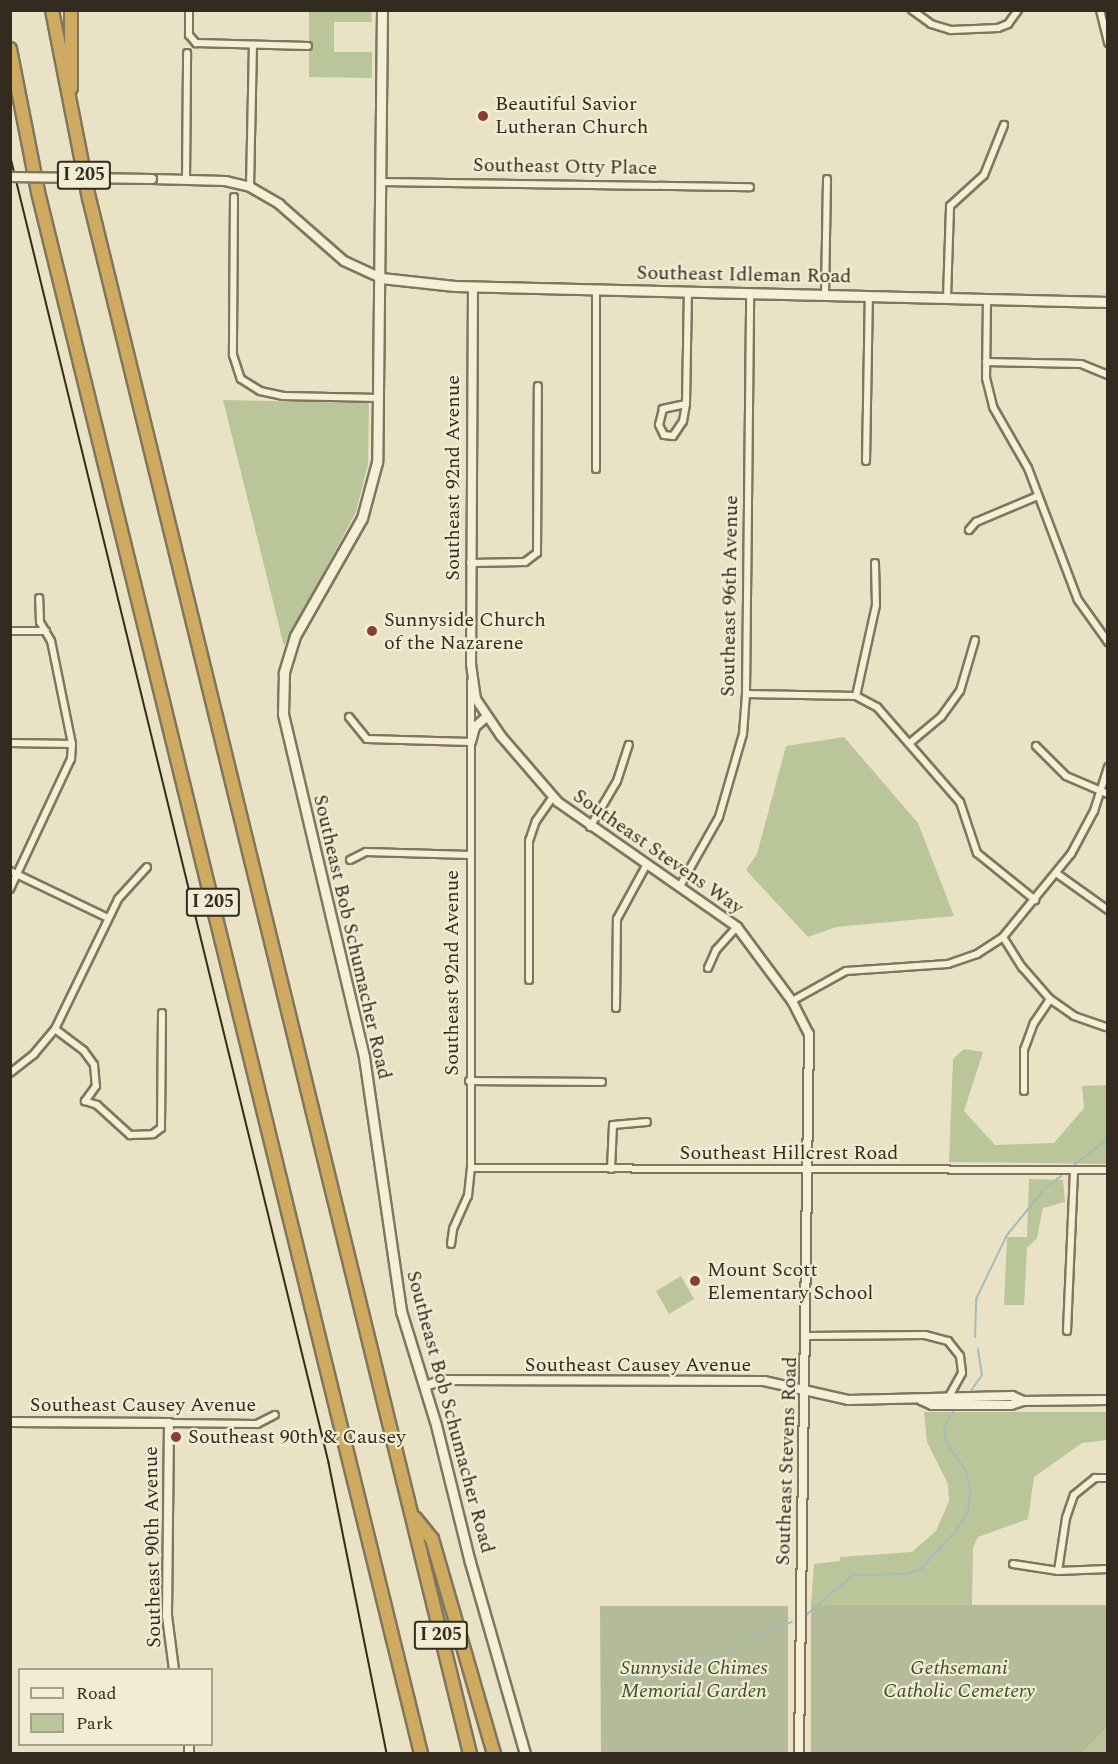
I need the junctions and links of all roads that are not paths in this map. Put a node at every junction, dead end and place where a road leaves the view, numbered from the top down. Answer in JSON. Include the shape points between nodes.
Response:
{"nodes":[{"id":1,"x":52,"y":10,"type":"edge"},
{"id":2,"x":71,"y":10,"type":"edge"},
{"id":3,"x":189,"y":10,"type":"edge"},
{"id":4,"x":382,"y":10,"type":"edge"},
{"id":5,"x":912,"y":10,"type":"edge"},
{"id":6,"x":1018,"y":10,"type":"edge"},
{"id":7,"x":1100,"y":10,"type":"edge"},
{"id":8,"x":1107,"y":43,"type":"edge"},
{"id":9,"x":253,"y":45,"type":"junction"},
{"id":10,"x":308,"y":46,"type":"dead end"},
{"id":11,"x":10,"y":49,"type":"edge"},
{"id":12,"x":187,"y":53,"type":"dead end"},
{"id":13,"x":71,"y":117,"type":"junction"},
{"id":14,"x":1004,"y":125,"type":"dead end"},
{"id":15,"x":10,"y":177,"type":"edge"},
{"id":16,"x":827,"y":179,"type":"dead end"},
{"id":17,"x":186,"y":180,"type":"junction"},
{"id":18,"x":380,"y":182,"type":"junction"},
{"id":19,"x":250,"y":187,"type":"junction"},
{"id":20,"x":750,"y":187,"type":"dead end"},
{"id":21,"x":234,"y":197,"type":"dead end"},
{"id":22,"x":381,"y":278,"type":"junction"},
{"id":23,"x":472,"y":287,"type":"junction"},
{"id":24,"x":596,"y":290,"type":"junction"},
{"id":25,"x":688,"y":292,"type":"junction"},
{"id":26,"x":750,"y":294,"type":"junction"},
{"id":27,"x":825,"y":295,"type":"junction"},
{"id":28,"x":869,"y":296,"type":"junction"},
{"id":29,"x":947,"y":298,"type":"junction"},
{"id":30,"x":987,"y":299,"type":"junction"},
{"id":31,"x":1107,"y":302,"type":"edge"},
{"id":32,"x":986,"y":362,"type":"junction"},
{"id":33,"x":1107,"y":375,"type":"edge"},
{"id":34,"x":538,"y":386,"type":"dead end"},
{"id":35,"x":379,"y":398,"type":"junction"},
{"id":36,"x":686,"y":404,"type":"junction"},
{"id":37,"x":866,"y":461,"type":"dead end"},
{"id":38,"x":596,"y":469,"type":"dead end"},
{"id":39,"x":1038,"y":496,"type":"junction"},
{"id":40,"x":969,"y":530,"type":"dead end"},
{"id":41,"x":470,"y":563,"type":"junction"},
{"id":42,"x":876,"y":563,"type":"dead end"},
{"id":43,"x":39,"y":597,"type":"dead end"},
{"id":44,"x":10,"y":631,"type":"edge"},
{"id":45,"x":46,"y":631,"type":"junction"},
{"id":46,"x":975,"y":640,"type":"dead end"},
{"id":47,"x":1107,"y":642,"type":"edge"},
{"id":48,"x":471,"y":676,"type":"junction"},
{"id":49,"x":746,"y":694,"type":"junction"},
{"id":50,"x":856,"y":696,"type":"junction"},
{"id":51,"x":349,"y":717,"type":"dead end"},
{"id":52,"x":486,"y":717,"type":"junction"},
{"id":53,"x":10,"y":742,"type":"edge"},
{"id":54,"x":471,"y":742,"type":"junction"},
{"id":55,"x":911,"y":742,"type":"junction"},
{"id":56,"x":72,"y":744,"type":"junction"},
{"id":57,"x":629,"y":745,"type":"dead end"},
{"id":58,"x":1036,"y":746,"type":"dead end"},
{"id":59,"x":1107,"y":767,"type":"edge"},
{"id":60,"x":1099,"y":792,"type":"junction"},
{"id":61,"x":1107,"y":794,"type":"edge"},
{"id":62,"x":553,"y":797,"type":"junction"},
{"id":63,"x":590,"y":827,"type":"junction"},
{"id":64,"x":470,"y":855,"type":"junction"},
{"id":65,"x":350,"y":860,"type":"dead end"},
{"id":66,"x":647,"y":864,"type":"junction"},
{"id":67,"x":147,"y":867,"type":"dead end"},
{"id":68,"x":14,"y":873,"type":"edge"},
{"id":69,"x":1056,"y":873,"type":"junction"},
{"id":70,"x":680,"y":886,"type":"junction"},
{"id":71,"x":10,"y":889,"type":"edge"},
{"id":72,"x":1035,"y":900,"type":"junction"},
{"id":73,"x":1107,"y":910,"type":"edge"},
{"id":74,"x":108,"y":918,"type":"junction"},
{"id":75,"x":737,"y":927,"type":"junction"},
{"id":76,"x":1003,"y":937,"type":"junction"},
{"id":77,"x":708,"y":968,"type":"dead end"},
{"id":78,"x":529,"y":980,"type":"dead end"},
{"id":79,"x":1050,"y":999,"type":"junction"},
{"id":80,"x":792,"y":1001,"type":"junction"},
{"id":81,"x":616,"y":1008,"type":"dead end"},
{"id":82,"x":162,"y":1012,"type":"dead end"},
{"id":83,"x":1107,"y":1027,"type":"edge"},
{"id":84,"x":56,"y":1029,"type":"junction"},
{"id":85,"x":10,"y":1073,"type":"edge"},
{"id":86,"x":469,"y":1081,"type":"junction"},
{"id":87,"x":602,"y":1082,"type":"dead end"},
{"id":88,"x":1024,"y":1092,"type":"dead end"},
{"id":89,"x":647,"y":1122,"type":"dead end"},
{"id":90,"x":471,"y":1168,"type":"junction"},
{"id":91,"x":611,"y":1169,"type":"junction"},
{"id":92,"x":807,"y":1170,"type":"junction"},
{"id":93,"x":1107,"y":1170,"type":"edge"},
{"id":94,"x":1074,"y":1171,"type":"junction"},
{"id":95,"x":451,"y":1244,"type":"dead end"},
{"id":96,"x":1067,"y":1332,"type":"dead end"},
{"id":97,"x":807,"y":1336,"type":"junction"},
{"id":98,"x":425,"y":1386,"type":"junction"},
{"id":99,"x":806,"y":1390,"type":"junction"},
{"id":100,"x":952,"y":1396,"type":"junction"},
{"id":101,"x":921,"y":1400,"type":"junction"},
{"id":102,"x":1107,"y":1400,"type":"edge"},
{"id":103,"x":1023,"y":1401,"type":"junction"},
{"id":104,"x":275,"y":1414,"type":"dead end"},
{"id":105,"x":10,"y":1422,"type":"edge"},
{"id":106,"x":169,"y":1423,"type":"junction"},
{"id":107,"x":1107,"y":1478,"type":"edge"},
{"id":108,"x":414,"y":1516,"type":"junction"},
{"id":109,"x":1013,"y":1564,"type":"dead end"},
{"id":110,"x":1107,"y":1569,"type":"edge"},
{"id":111,"x":1058,"y":1571,"type":"junction"},
{"id":112,"x":174,"y":1668,"type":"edge"},
{"id":113,"x":421,"y":1754,"type":"edge"},
{"id":114,"x":470,"y":1754,"type":"edge"},
{"id":115,"x":494,"y":1754,"type":"edge"},
{"id":116,"x":525,"y":1754,"type":"edge"},
{"id":117,"x":800,"y":1754,"type":"edge"}],
"edges":[{"from":1,"to":13,"type":"highway","number":"I 205"},
{"from":2,"to":13,"type":"highway"},
{"from":3,"to":9,"type":"street","via":[[189,35],[196,43]]},
{"from":4,"to":18,"type":"main road"},
{"from":5,"to":6,"type":"street","via":[[931,24],[951,30],[998,28],[1008,24]]},
{"from":7,"to":8,"type":"street"},
{"from":9,"to":10,"type":"street"},
{"from":9,"to":19,"type":"street"},
{"from":11,"to":113,"type":"highway","number":"I 205","via":[[41,202]]},
{"from":12,"to":17,"type":"street"},
{"from":13,"to":108,"type":"highway","number":"I 205"},
{"from":14,"to":29,"type":"street","via":[[984,175],[950,206]]},
{"from":15,"to":17,"type":"street","bridge":true},
{"from":16,"to":27,"type":"street"},
{"from":17,"to":19,"type":"street"},
{"from":18,"to":20,"type":"street","name":"Southeast Otty Place"},
{"from":18,"to":22,"type":"main road"},
{"from":19,"to":22,"type":"street","via":[[279,204],[344,261]]},
{"from":21,"to":35,"type":"street","via":[[233,355],[241,379],[260,391],[283,396]]},
{"from":22,"to":23,"type":"main road","name":"Southeast Idleman Road","via":[[417,285]]},
{"from":22,"to":35,"type":"main road","name":"Southeast Bob Schumacher Road"},
{"from":23,"to":24,"type":"main road","name":"Southeast Idleman Road"},
{"from":23,"to":41,"type":"street","name":"Southeast 92nd Avenue"},
{"from":24,"to":25,"type":"main road","name":"Southeast Idleman Road"},
{"from":24,"to":38,"type":"street"},
{"from":25,"to":26,"type":"main road","name":"Southeast Idleman Road"},
{"from":25,"to":36,"type":"street"},
{"from":26,"to":27,"type":"main road","name":"Southeast Idleman Road"},
{"from":26,"to":49,"type":"street","name":"Southeast 96th Avenue"},
{"from":27,"to":28,"type":"main road","name":"Southeast Idleman Road"},
{"from":28,"to":29,"type":"main road","name":"Southeast Idleman Road"},
{"from":28,"to":37,"type":"street"},
{"from":29,"to":30,"type":"main road","name":"Southeast Idleman Road"},
{"from":30,"to":31,"type":"main road","name":"Southeast Idleman Road"},
{"from":30,"to":32,"type":"street"},
{"from":32,"to":33,"type":"street","via":[[1087,365]]},
{"from":32,"to":39,"type":"street","via":[[993,407],[1028,468]]},
{"from":34,"to":41,"type":"street","via":[[537,553],[525,562]]},
{"from":35,"to":98,"type":"main road","name":"Southeast Bob Schumacher Road","via":[[377,462],[369,504],[295,636],[285,668],[282,708],[364,1057],[398,1296]]},
{"from":36,"to":36,"type":"street","via":[[678,431],[664,435],[659,425],[663,409]]},
{"from":39,"to":40,"type":"street","via":[[976,522]]},
{"from":39,"to":47,"type":"street","via":[[1078,600]]},
{"from":41,"to":48,"type":"street","name":"Southeast 92nd Avenue"},
{"from":42,"to":50,"type":"street","via":[[876,605]]},
{"from":43,"to":45,"type":"street","via":[[40,622]]},
{"from":44,"to":45,"type":"street"},
{"from":45,"to":56,"type":"street"},
{"from":46,"to":55,"type":"street","via":[[960,692],[941,717]]},
{"from":48,"to":52,"type":"street","name":"Southeast Stevens Way","via":[[476,699]]},
{"from":48,"to":54,"type":"street","name":"Southeast 92nd Avenue"},
{"from":49,"to":50,"type":"street"},
{"from":49,"to":70,"type":"street","name":"Southeast 96th Avenue","via":[[730,786],[710,837]]},
{"from":50,"to":55,"type":"street","via":[[882,711]]},
{"from":51,"to":54,"type":"street","via":[[367,740]]},
{"from":52,"to":54,"type":"street","via":[[475,727]]},
{"from":52,"to":62,"type":"street","name":"Southeast Stevens Way"},
{"from":53,"to":56,"type":"street"},
{"from":54,"to":64,"type":"street","name":"Southeast 92nd Avenue"},
{"from":55,"to":72,"type":"street","via":[[960,802],[977,853]]},
{"from":56,"to":68,"type":"street","via":[[70,759]]},
{"from":57,"to":63,"type":"street","via":[[617,781]]},
{"from":58,"to":60,"type":"street","via":[[1066,776]]},
{"from":59,"to":60,"type":"street"},
{"from":60,"to":61,"type":"street"},
{"from":60,"to":69,"type":"street","via":[[1083,833]]},
{"from":62,"to":63,"type":"street","name":"Southeast Stevens Way"},
{"from":62,"to":78,"type":"street","via":[[536,821],[529,841]]},
{"from":63,"to":66,"type":"street","name":"Southeast Stevens Way"},
{"from":64,"to":65,"type":"street","via":[[366,852]]},
{"from":64,"to":86,"type":"street","name":"Southeast 92nd Avenue"},
{"from":66,"to":70,"type":"street","name":"Southeast Stevens Way"},
{"from":66,"to":81,"type":"street","via":[[617,919]]},
{"from":67,"to":74,"type":"street","via":[[128,884]]},
{"from":68,"to":71,"type":"street"},
{"from":68,"to":74,"type":"street"},
{"from":69,"to":72,"type":"street"},
{"from":69,"to":73,"type":"street"},
{"from":70,"to":75,"type":"street","name":"Southeast Stevens Way"},
{"from":72,"to":76,"type":"street"},
{"from":74,"to":84,"type":"street"},
{"from":75,"to":77,"type":"street","via":[[716,950]]},
{"from":75,"to":80,"type":"street","name":"Southeast Stevens Way"},
{"from":76,"to":79,"type":"street"},
{"from":76,"to":80,"type":"street","via":[[977,954],[948,964],[846,971]]},
{"from":79,"to":83,"type":"street","via":[[1074,1016]]},
{"from":79,"to":88,"type":"street","via":[[1034,1023],[1024,1050]]},
{"from":80,"to":92,"type":"street","name":"Southeast Stevens Way","via":[[807,1027],[811,1044]]},
{"from":82,"to":84,"type":"street","via":[[161,1128],[153,1134],[130,1135],[97,1105],[86,1101],[96,1086],[93,1065],[78,1046]]},
{"from":84,"to":85,"type":"street"},
{"from":86,"to":87,"type":"street"},
{"from":86,"to":90,"type":"street","name":"Southeast 92nd Avenue"},
{"from":89,"to":91,"type":"street","via":[[613,1125]]},
{"from":90,"to":91,"type":"street","name":"Southeast Hillcrest Road"},
{"from":90,"to":95,"type":"street","name":"Southeast 92nd Avenue","via":[[468,1197],[453,1229]]},
{"from":91,"to":92,"type":"street","name":"Southeast Hillcrest Road"},
{"from":92,"to":94,"type":"street","name":"Southeast Hillcrest Road"},
{"from":92,"to":97,"type":"street","name":"Southeast Stevens Road"},
{"from":93,"to":94,"type":"street","name":"Southeast Hillcrest Road"},
{"from":94,"to":96,"type":"street"},
{"from":97,"to":99,"type":"street","name":"Southeast Stevens Road"},
{"from":97,"to":100,"type":"street","via":[[937,1336],[948,1341],[960,1356],[960,1383]]},
{"from":98,"to":99,"type":"street","name":"Southeast Causey Avenue","via":[[443,1380],[741,1381]]},
{"from":98,"to":116,"type":"main road","name":"Southeast Bob Schumacher Road"},
{"from":99,"to":101,"type":"street","name":"Southeast Causey Avenue","via":[[848,1400]]},
{"from":99,"to":117,"type":"street","name":"Southeast Stevens Road","via":[[799,1610]]},
{"from":100,"to":101,"type":"street","name":"Southeast Causey Avenue"},
{"from":100,"to":103,"type":"street","name":"Southeast Causey Avenue","via":[[1012,1396]]},
{"from":101,"to":103,"type":"street","name":"Southeast Causey Avenue","via":[[946,1405],[1011,1405]]},
{"from":102,"to":103,"type":"street","name":"Southeast Causey Avenue"},
{"from":104,"to":106,"type":"street","name":"Southeast Causey Avenue","via":[[257,1424]]},
{"from":105,"to":106,"type":"street","name":"Southeast Causey Avenue"},
{"from":106,"to":112,"type":"street","name":"Southeast 90th Avenue","via":[[167,1616]]},
{"from":107,"to":111,"type":"street","via":[[1091,1481],[1073,1498]]},
{"from":108,"to":114,"type":"highway","number":"I 205"},
{"from":108,"to":115,"type":"highway","via":[[432,1539]]},
{"from":109,"to":111,"type":"street"},
{"from":110,"to":111,"type":"street"}]}
